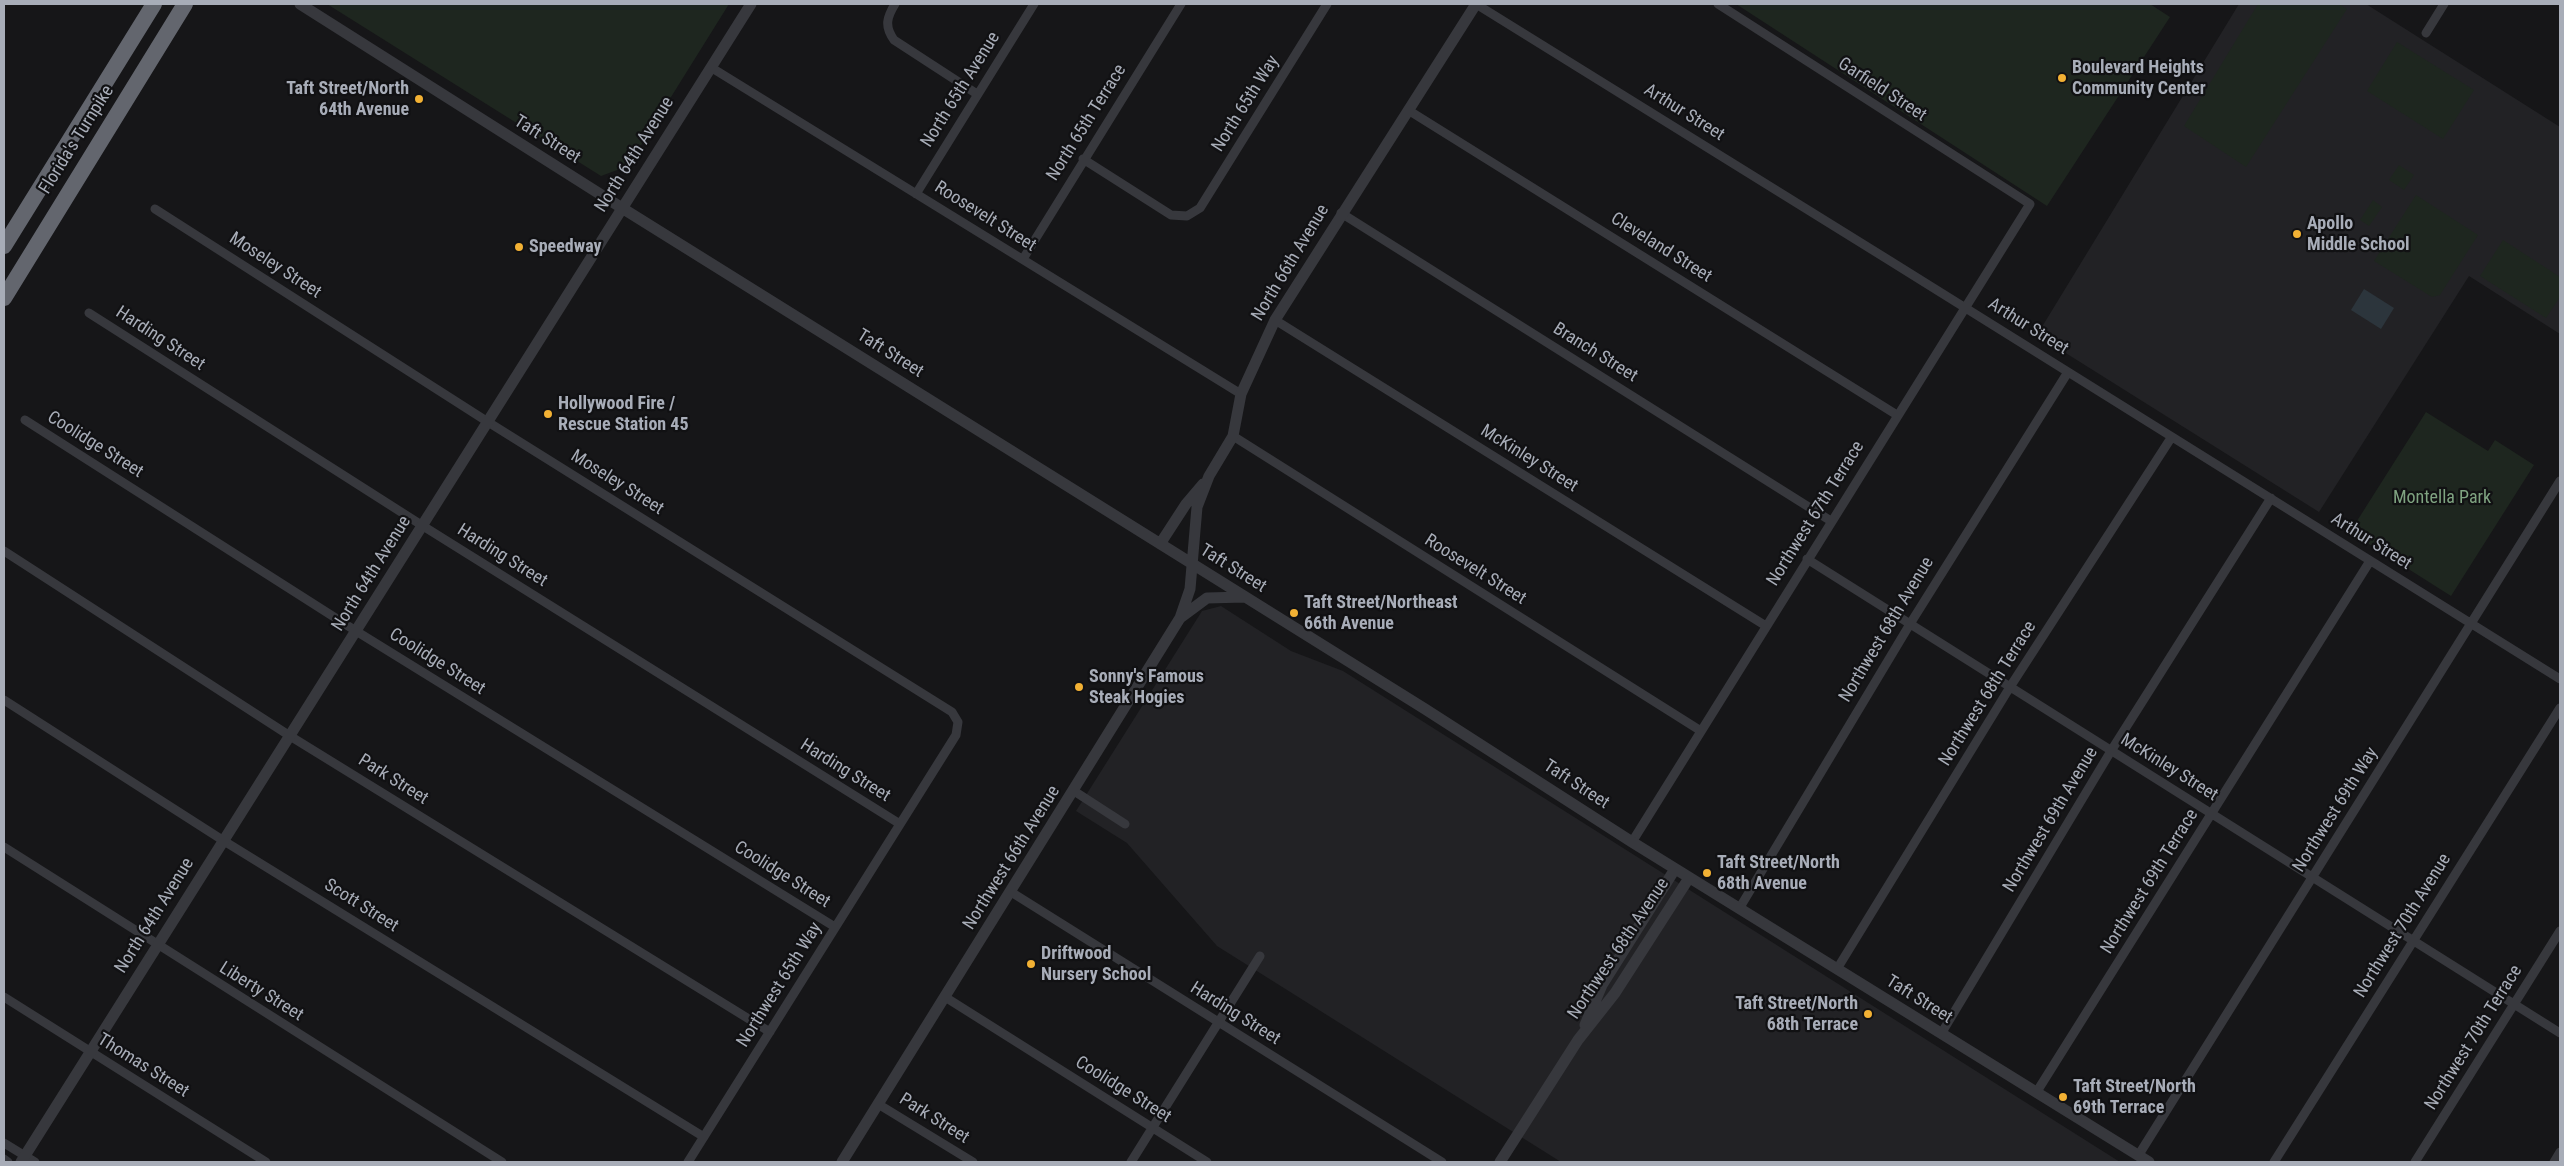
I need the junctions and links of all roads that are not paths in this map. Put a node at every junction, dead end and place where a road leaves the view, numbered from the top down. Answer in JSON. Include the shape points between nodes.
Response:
{"nodes":[{"id":1,"x":154,"y":4,"type":"edge"},
{"id":2,"x":185,"y":4,"type":"edge"},
{"id":3,"x":300,"y":4,"type":"edge"},
{"id":4,"x":751,"y":4,"type":"edge"},
{"id":5,"x":895,"y":4,"type":"edge"},
{"id":6,"x":1034,"y":4,"type":"edge"},
{"id":7,"x":1181,"y":4,"type":"edge"},
{"id":8,"x":1327,"y":4,"type":"edge"},
{"id":9,"x":1476,"y":4,"type":"edge"},
{"id":10,"x":1718,"y":4,"type":"edge"},
{"id":11,"x":2444,"y":4,"type":"edge"},
{"id":12,"x":2426,"y":33,"type":"dead end"},
{"id":13,"x":712,"y":68,"type":"junction"},
{"id":14,"x":977,"y":94,"type":"junction"},
{"id":15,"x":1408,"y":110,"type":"junction"},
{"id":16,"x":1083,"y":159,"type":"junction"},
{"id":17,"x":916,"y":194,"type":"junction"},
{"id":18,"x":2030,"y":204,"type":"joint"},
{"id":19,"x":622,"y":208,"type":"junction"},
{"id":20,"x":155,"y":209,"type":"dead end"},
{"id":21,"x":1341,"y":213,"type":"junction"},
{"id":22,"x":4,"y":246,"type":"edge"},
{"id":23,"x":1023,"y":259,"type":"junction"},
{"id":24,"x":4,"y":298,"type":"edge"},
{"id":25,"x":1965,"y":306,"type":"junction"},
{"id":26,"x":89,"y":312,"type":"dead end"},
{"id":27,"x":1275,"y":320,"type":"junction"},
{"id":28,"x":2068,"y":372,"type":"junction"},
{"id":29,"x":1241,"y":394,"type":"junction"},
{"id":30,"x":1897,"y":415,"type":"junction"},
{"id":31,"x":25,"y":420,"type":"dead end"},
{"id":32,"x":488,"y":422,"type":"junction"},
{"id":33,"x":1233,"y":436,"type":"junction"},
{"id":34,"x":2171,"y":438,"type":"junction"},
{"id":35,"x":1209,"y":476,"type":"junction"},
{"id":36,"x":2560,"y":482,"type":"edge"},
{"id":37,"x":2271,"y":498,"type":"junction"},
{"id":38,"x":1831,"y":521,"type":"junction"},
{"id":39,"x":423,"y":526,"type":"junction"},
{"id":40,"x":1160,"y":544,"type":"junction"},
{"id":41,"x":4,"y":551,"type":"edge"},
{"id":42,"x":1807,"y":559,"type":"junction"},
{"id":43,"x":2370,"y":561,"type":"junction"},
{"id":44,"x":1193,"y":564,"type":"junction"},
{"id":45,"x":1246,"y":597,"type":"junction"},
{"id":46,"x":1180,"y":618,"type":"junction"},
{"id":47,"x":1910,"y":624,"type":"junction"},
{"id":48,"x":2472,"y":624,"type":"junction"},
{"id":49,"x":1766,"y":626,"type":"junction"},
{"id":50,"x":356,"y":631,"type":"junction"},
{"id":51,"x":2560,"y":679,"type":"edge"},
{"id":52,"x":2010,"y":687,"type":"junction"},
{"id":53,"x":4,"y":700,"type":"edge"},
{"id":54,"x":2560,"y":708,"type":"edge"},
{"id":55,"x":958,"y":722,"type":"joint"},
{"id":56,"x":1701,"y":731,"type":"junction"},
{"id":57,"x":290,"y":736,"type":"junction"},
{"id":58,"x":2111,"y":751,"type":"junction"},
{"id":59,"x":1074,"y":791,"type":"junction"},
{"id":60,"x":2212,"y":813,"type":"junction"},
{"id":61,"x":900,"y":824,"type":"junction"},
{"id":62,"x":1125,"y":824,"type":"dead end"},
{"id":63,"x":224,"y":841,"type":"junction"},
{"id":64,"x":1632,"y":842,"type":"junction"},
{"id":65,"x":4,"y":847,"type":"edge"},
{"id":66,"x":1674,"y":869,"type":"junction"},
{"id":67,"x":2313,"y":877,"type":"junction"},
{"id":68,"x":1689,"y":878,"type":"junction"},
{"id":69,"x":1011,"y":892,"type":"junction"},
{"id":70,"x":1739,"y":909,"type":"junction"},
{"id":71,"x":835,"y":927,"type":"junction"},
{"id":72,"x":2560,"y":931,"type":"edge"},
{"id":73,"x":2414,"y":940,"type":"junction"},
{"id":74,"x":158,"y":946,"type":"junction"},
{"id":75,"x":1260,"y":956,"type":"dead end"},
{"id":76,"x":1837,"y":969,"type":"junction"},
{"id":77,"x":4,"y":997,"type":"edge"},
{"id":78,"x":945,"y":997,"type":"junction"},
{"id":79,"x":2515,"y":1004,"type":"junction"},
{"id":80,"x":1218,"y":1023,"type":"junction"},
{"id":81,"x":770,"y":1032,"type":"junction"},
{"id":82,"x":2560,"y":1033,"type":"edge"},
{"id":83,"x":1941,"y":1034,"type":"junction"},
{"id":84,"x":1578,"y":1040,"type":"junction"},
{"id":85,"x":90,"y":1052,"type":"junction"},
{"id":86,"x":2036,"y":1093,"type":"junction"},
{"id":87,"x":878,"y":1104,"type":"junction"},
{"id":88,"x":1152,"y":1128,"type":"junction"},
{"id":89,"x":704,"y":1137,"type":"junction"},
{"id":90,"x":4,"y":1142,"type":"edge"},
{"id":91,"x":2560,"y":1152,"type":"edge"},
{"id":92,"x":2138,"y":1156,"type":"junction"},
{"id":93,"x":4,"y":1160,"type":"edge"},
{"id":94,"x":27,"y":1160,"type":"edge"},
{"id":95,"x":8,"y":1162,"type":"edge"},
{"id":96,"x":266,"y":1162,"type":"edge"},
{"id":97,"x":502,"y":1162,"type":"edge"},
{"id":98,"x":688,"y":1162,"type":"edge"},
{"id":99,"x":842,"y":1162,"type":"edge"},
{"id":100,"x":973,"y":1162,"type":"edge"},
{"id":101,"x":1131,"y":1162,"type":"edge"},
{"id":102,"x":1207,"y":1162,"type":"edge"},
{"id":103,"x":1442,"y":1162,"type":"edge"},
{"id":104,"x":1500,"y":1162,"type":"edge"},
{"id":105,"x":2149,"y":1162,"type":"edge"},
{"id":106,"x":2274,"y":1162,"type":"edge"},
{"id":107,"x":2415,"y":1162,"type":"edge"},
{"id":108,"x":2554,"y":1162,"type":"edge"}],
"edges":[{"from":1,"to":22,"type":"highway","name":"Florida's Turnpike"},
{"from":2,"to":24,"type":"highway","name":"Florida's Turnpike"},
{"from":3,"to":19,"type":"street","name":"Taft Street"},
{"from":4,"to":13,"type":"street","name":"North 64th Avenue"},
{"from":5,"to":14,"type":"street","via":[[887,17],[888,31],[894,40]]},
{"from":6,"to":14,"type":"street","name":"North 65th Avenue"},
{"from":7,"to":16,"type":"street","name":"North 65th Terrace"},
{"from":8,"to":16,"type":"street","name":"North 65th Way","via":[[1200,208],[1187,216],[1171,215]]},
{"from":9,"to":15,"type":"street","name":"North 66th Avenue"},
{"from":9,"to":25,"type":"street","name":"Arthur Street"},
{"from":10,"to":18,"type":"street","name":"Garfield Street"},
{"from":11,"to":12,"type":"street"},
{"from":13,"to":17,"type":"street","name":"Roosevelt Street"},
{"from":13,"to":19,"type":"street","name":"North 64th Avenue"},
{"from":14,"to":17,"type":"street","name":"North 65th Avenue"},
{"from":15,"to":21,"type":"street","name":"North 66th Avenue"},
{"from":15,"to":30,"type":"street","name":"Cleveland Street"},
{"from":16,"to":23,"type":"street","name":"North 65th Terrace"},
{"from":17,"to":23,"type":"street","name":"Roosevelt Street"},
{"from":18,"to":25,"type":"street","name":"Northwest 67th Terrace"},
{"from":19,"to":32,"type":"street","name":"North 64th Avenue"},
{"from":19,"to":40,"type":"street","name":"Taft Street"},
{"from":20,"to":32,"type":"street","name":"Moseley Street"},
{"from":21,"to":27,"type":"street","name":"North 66th Avenue"},
{"from":21,"to":38,"type":"street","name":"Branch Street"},
{"from":23,"to":29,"type":"street","name":"Roosevelt Street"},
{"from":25,"to":28,"type":"street","name":"Arthur Street"},
{"from":25,"to":30,"type":"street","name":"Northwest 67th Terrace"},
{"from":26,"to":39,"type":"street","name":"Harding Street"},
{"from":27,"to":29,"type":"street","name":"North 66th Avenue"},
{"from":27,"to":49,"type":"street","name":"McKinley Street"},
{"from":28,"to":34,"type":"street","name":"Arthur Street"},
{"from":28,"to":47,"type":"street","name":"Northwest 68th Avenue"},
{"from":29,"to":33,"type":"street","name":"North 66th Avenue"},
{"from":30,"to":38,"type":"street","name":"Northwest 67th Terrace"},
{"from":31,"to":50,"type":"street","name":"Coolidge Street"},
{"from":32,"to":39,"type":"street","name":"North 64th Avenue"},
{"from":32,"to":55,"type":"street","name":"Moseley Street","via":[[952,712]]},
{"from":33,"to":35,"type":"street","name":"North 66th Avenue"},
{"from":33,"to":56,"type":"street","name":"Roosevelt Street"},
{"from":34,"to":37,"type":"street","name":"Arthur Street"},
{"from":34,"to":52,"type":"street","name":"Northwest 68th Terrace"},
{"from":35,"to":40,"type":"street"},
{"from":35,"to":44,"type":"street","name":"North 66th Avenue","via":[[1198,507]]},
{"from":36,"to":48,"type":"street","name":"Northwest 69th Way"},
{"from":37,"to":43,"type":"street","name":"Arthur Street"},
{"from":37,"to":58,"type":"street","name":"Northwest 69th Avenue"},
{"from":38,"to":42,"type":"street","name":"Northwest 67th Terrace"},
{"from":39,"to":50,"type":"street","name":"North 64th Avenue"},
{"from":39,"to":61,"type":"street","name":"Harding Street"},
{"from":40,"to":44,"type":"street","name":"Taft Street"},
{"from":41,"to":57,"type":"street","name":"Park Street"},
{"from":42,"to":47,"type":"street","name":"McKinley Street"},
{"from":42,"to":49,"type":"street","name":"Northwest 67th Terrace"},
{"from":43,"to":48,"type":"street","name":"Arthur Street"},
{"from":43,"to":60,"type":"street","name":"Northwest 69th Terrace"},
{"from":44,"to":45,"type":"street","name":"Taft Street"},
{"from":44,"to":46,"type":"street","name":"Northwest 66th Avenue","via":[[1190,588]]},
{"from":45,"to":46,"type":"street","via":[[1207,598]]},
{"from":45,"to":64,"type":"street","name":"Taft Street"},
{"from":46,"to":59,"type":"street","name":"Northwest 66th Avenue"},
{"from":47,"to":52,"type":"street","name":"McKinley Street"},
{"from":47,"to":70,"type":"street","name":"Northwest 68th Avenue"},
{"from":48,"to":51,"type":"street","name":"Arthur Street"},
{"from":48,"to":67,"type":"street","name":"Northwest 69th Way"},
{"from":49,"to":56,"type":"street","name":"Northwest 67th Terrace"},
{"from":50,"to":57,"type":"street","name":"North 64th Avenue"},
{"from":50,"to":71,"type":"street","name":"Coolidge Street"},
{"from":52,"to":58,"type":"street","name":"McKinley Street"},
{"from":52,"to":76,"type":"street","name":"Northwest 68th Terrace"},
{"from":53,"to":63,"type":"street","name":"Scott Street"},
{"from":54,"to":73,"type":"street","name":"Northwest 70th Avenue"},
{"from":55,"to":61,"type":"street","name":"Northwest 65th Way","via":[[956,735]]},
{"from":56,"to":64,"type":"street","name":"Northwest 67th Terrace"},
{"from":57,"to":63,"type":"street","name":"North 64th Avenue"},
{"from":57,"to":81,"type":"street","name":"Park Street"},
{"from":58,"to":60,"type":"street","name":"McKinley Street"},
{"from":58,"to":83,"type":"street","name":"Northwest 69th Avenue"},
{"from":59,"to":62,"type":"street"},
{"from":59,"to":69,"type":"street","name":"Northwest 66th Avenue"},
{"from":60,"to":67,"type":"street","name":"McKinley Street"},
{"from":60,"to":86,"type":"street","name":"Northwest 69th Terrace"},
{"from":61,"to":71,"type":"street","name":"Northwest 65th Way"},
{"from":63,"to":74,"type":"street","name":"North 64th Avenue"},
{"from":63,"to":89,"type":"street","name":"Scott Street"},
{"from":64,"to":66,"type":"street","name":"Taft Street"},
{"from":65,"to":74,"type":"street","name":"Liberty Street"},
{"from":66,"to":68,"type":"street","name":"Taft Street"},
{"from":66,"to":84,"type":"street","name":"Northwest 68th Avenue","via":[[1602,986]]},
{"from":67,"to":73,"type":"street","name":"McKinley Street"},
{"from":67,"to":92,"type":"street","name":"Northwest 69th Way"},
{"from":68,"to":70,"type":"street","name":"Taft Street"},
{"from":68,"to":84,"type":"street","name":"Northwest 68th Avenue","via":[[1615,993]]},
{"from":69,"to":78,"type":"street","name":"Northwest 66th Avenue"},
{"from":69,"to":80,"type":"street","name":"Harding Street"},
{"from":70,"to":76,"type":"street","name":"Taft Street"},
{"from":71,"to":81,"type":"street","name":"Northwest 65th Way"},
{"from":72,"to":79,"type":"street","name":"Northwest 70th Terrace"},
{"from":73,"to":79,"type":"street","name":"McKinley Street"},
{"from":73,"to":106,"type":"street","name":"Northwest 70th Avenue"},
{"from":74,"to":85,"type":"street","name":"North 64th Avenue"},
{"from":74,"to":97,"type":"street","name":"Liberty Street"},
{"from":75,"to":80,"type":"street"},
{"from":76,"to":83,"type":"street","name":"Taft Street"},
{"from":77,"to":85,"type":"street","name":"Thomas Street"},
{"from":78,"to":87,"type":"street","name":"Northwest 66th Avenue"},
{"from":78,"to":88,"type":"street","name":"Coolidge Street"},
{"from":79,"to":82,"type":"street"},
{"from":79,"to":107,"type":"street","name":"Northwest 70th Terrace"},
{"from":80,"to":88,"type":"street"},
{"from":80,"to":103,"type":"street","name":"Harding Street"},
{"from":81,"to":89,"type":"street","name":"Northwest 65th Way"},
{"from":83,"to":86,"type":"street","name":"Taft Street"},
{"from":84,"to":104,"type":"street","name":"Northwest 68th Avenue"},
{"from":85,"to":94,"type":"street","name":"North 64th Avenue"},
{"from":85,"to":96,"type":"street","name":"Thomas Street"},
{"from":86,"to":92,"type":"street","name":"Taft Street"},
{"from":87,"to":99,"type":"street","name":"Northwest 66th Avenue"},
{"from":87,"to":100,"type":"street","name":"Park Street"},
{"from":88,"to":101,"type":"street"},
{"from":88,"to":102,"type":"street","name":"Coolidge Street"},
{"from":89,"to":98,"type":"street","name":"Northwest 65th Way"},
{"from":90,"to":94,"type":"street"},
{"from":91,"to":108,"type":"street"},
{"from":92,"to":105,"type":"street","name":"Taft Street"},
{"from":93,"to":95,"type":"street"}]}
